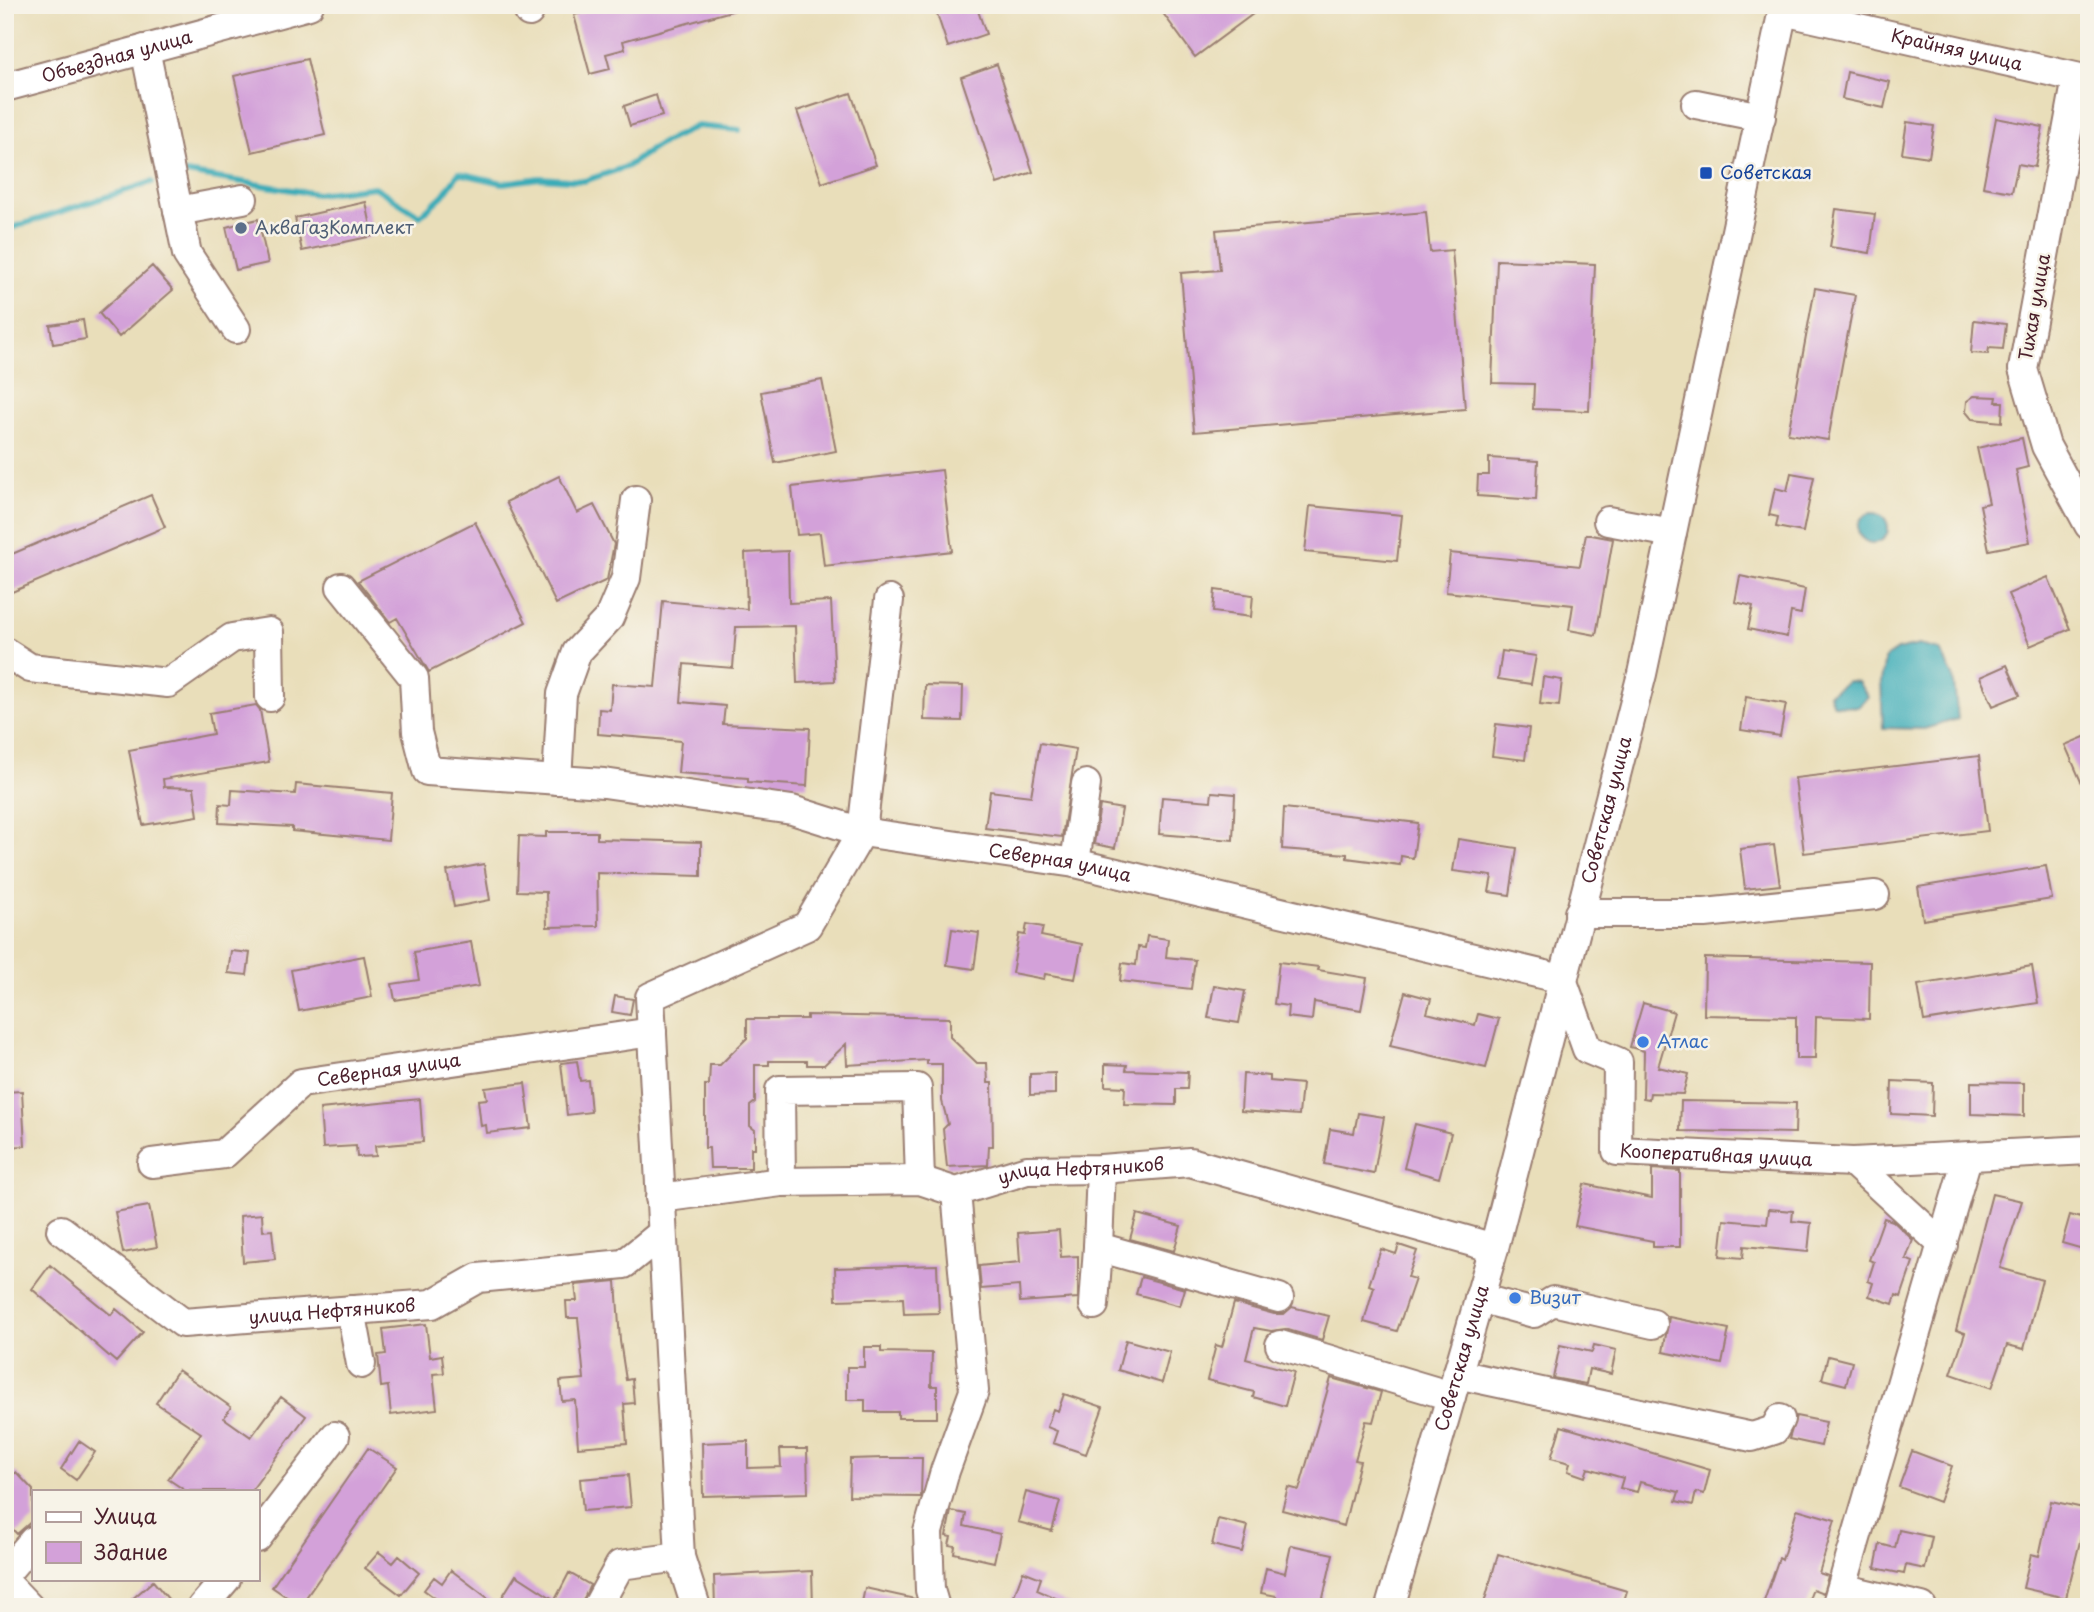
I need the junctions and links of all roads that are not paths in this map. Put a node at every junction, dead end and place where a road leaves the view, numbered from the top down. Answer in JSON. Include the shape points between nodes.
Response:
{"nodes":[{"id":1,"x":309,"y":5,"type":"edge"},
{"id":2,"x":1783,"y":8,"type":"edge"},
{"id":3,"x":145,"y":49,"type":"junction"},
{"id":4,"x":2083,"y":79,"type":"edge"},
{"id":5,"x":5,"y":86,"type":"edge"},
{"id":6,"x":1696,"y":104,"type":"dead end"},
{"id":7,"x":1760,"y":117,"type":"junction"},
{"id":8,"x":243,"y":199,"type":"dead end"},
{"id":9,"x":178,"y":211,"type":"junction"},
{"id":10,"x":236,"y":329,"type":"dead end"},
{"id":11,"x":636,"y":500,"type":"dead end"},
{"id":12,"x":1608,"y":521,"type":"dead end"},
{"id":13,"x":2089,"y":526,"type":"edge"},
{"id":14,"x":1672,"y":533,"type":"junction"},
{"id":15,"x":341,"y":587,"type":"dead end"},
{"id":16,"x":888,"y":600,"type":"dead end"},
{"id":17,"x":5,"y":652,"type":"edge"},
{"id":18,"x":270,"y":697,"type":"dead end"},
{"id":19,"x":557,"y":780,"type":"junction"},
{"id":20,"x":1086,"y":784,"type":"dead end"},
{"id":21,"x":862,"y":832,"type":"junction"},
{"id":22,"x":1075,"y":863,"type":"junction"},
{"id":23,"x":1875,"y":895,"type":"dead end"},
{"id":24,"x":1580,"y":913,"type":"junction"},
{"id":25,"x":1562,"y":979,"type":"junction"},
{"id":26,"x":652,"y":1032,"type":"junction"},
{"id":27,"x":2089,"y":1150,"type":"edge"},
{"id":28,"x":1967,"y":1158,"type":"junction"},
{"id":29,"x":1853,"y":1162,"type":"junction"},
{"id":30,"x":152,"y":1163,"type":"dead end"},
{"id":31,"x":1101,"y":1169,"type":"junction"},
{"id":32,"x":920,"y":1180,"type":"junction"},
{"id":33,"x":781,"y":1182,"type":"junction"},
{"id":34,"x":956,"y":1192,"type":"junction"},
{"id":35,"x":660,"y":1198,"type":"junction"},
{"id":36,"x":61,"y":1230,"type":"dead end"},
{"id":37,"x":661,"y":1234,"type":"junction"},
{"id":38,"x":1944,"y":1245,"type":"junction"},
{"id":39,"x":1098,"y":1247,"type":"junction"},
{"id":40,"x":1494,"y":1248,"type":"junction"},
{"id":41,"x":1479,"y":1297,"type":"junction"},
{"id":42,"x":1279,"y":1298,"type":"dead end"},
{"id":43,"x":1094,"y":1305,"type":"dead end"},
{"id":44,"x":352,"y":1310,"type":"junction"},
{"id":45,"x":1653,"y":1324,"type":"dead end"},
{"id":46,"x":1280,"y":1345,"type":"dead end"},
{"id":47,"x":361,"y":1364,"type":"dead end"},
{"id":48,"x":1454,"y":1385,"type":"junction"},
{"id":49,"x":1780,"y":1419,"type":"dead end"},
{"id":50,"x":335,"y":1436,"type":"dead end"},
{"id":51,"x":259,"y":1535,"type":"edge"},
{"id":52,"x":32,"y":1542,"type":"edge"},
{"id":53,"x":680,"y":1558,"type":"junction"},
{"id":54,"x":5,"y":1574,"type":"edge"},
{"id":55,"x":225,"y":1580,"type":"edge"},
{"id":56,"x":5,"y":1582,"type":"edge"},
{"id":57,"x":1839,"y":1597,"type":"edge"},
{"id":58,"x":29,"y":1607,"type":"edge"},
{"id":59,"x":202,"y":1607,"type":"edge"},
{"id":60,"x":597,"y":1607,"type":"edge"},
{"id":61,"x":696,"y":1607,"type":"edge"},
{"id":62,"x":936,"y":1607,"type":"edge"},
{"id":63,"x":1390,"y":1607,"type":"edge"},
{"id":64,"x":1922,"y":1607,"type":"edge"}],
"edges":[{"from":1,"to":3,"type":"street","name":"Объездная улица"},
{"from":2,"to":4,"type":"street","name":"Крайняя улица"},
{"from":2,"to":7,"type":"street","name":"Советская улица"},
{"from":3,"to":5,"type":"street","name":"Объездная улица"},
{"from":3,"to":9,"type":"street"},
{"from":4,"to":13,"type":"street","name":"Тихая улица","via":[[2023,369],[2046,446]]},
{"from":6,"to":7,"type":"street"},
{"from":7,"to":14,"type":"street","name":"Советская улица"},
{"from":8,"to":9,"type":"street"},
{"from":9,"to":10,"type":"street","via":[[187,254]]},
{"from":11,"to":19,"type":"street","via":[[626,578],[609,618],[578,652],[562,694]]},
{"from":12,"to":14,"type":"street"},
{"from":14,"to":24,"type":"street","name":"Советская улица","via":[[1642,674]]},
{"from":15,"to":19,"type":"street","name":"Северная улица","via":[[414,678],[418,732],[427,771]]},
{"from":16,"to":21,"type":"street"},
{"from":17,"to":18,"type":"street","via":[[30,667],[168,683],[232,638],[269,632]]},
{"from":19,"to":21,"type":"street","name":"Северная улица","via":[[780,808]]},
{"from":20,"to":22,"type":"street"},
{"from":21,"to":22,"type":"street","name":"Северная улица"},
{"from":21,"to":26,"type":"street","via":[[807,926],[650,997]]},
{"from":22,"to":25,"type":"street","name":"Северная улица"},
{"from":23,"to":24,"type":"street","via":[[1705,913]]},
{"from":24,"to":25,"type":"street","name":"Советская улица"},
{"from":25,"to":29,"type":"street","name":"Кооперативная улица","via":[[1587,1049],[1618,1062],[1617,1150]]},
{"from":25,"to":40,"type":"street","name":"Советская улица"},
{"from":26,"to":30,"type":"street","name":"Северная улица","via":[[302,1083],[224,1154]]},
{"from":26,"to":35,"type":"street"},
{"from":27,"to":28,"type":"street","name":"Кооперативная улица"},
{"from":28,"to":29,"type":"street","name":"Кооперативная улица"},
{"from":28,"to":38,"type":"street"},
{"from":29,"to":38,"type":"street"},
{"from":31,"to":34,"type":"street","name":"улица Нефтяников","via":[[1027,1170]]},
{"from":31,"to":39,"type":"street"},
{"from":31,"to":40,"type":"street","name":"улица Нефтяников","via":[[1190,1161]]},
{"from":32,"to":33,"type":"street"},
{"from":32,"to":33,"type":"street","via":[[917,1088],[779,1090]]},
{"from":32,"to":34,"type":"street"},
{"from":33,"to":35,"type":"street"},
{"from":34,"to":62,"type":"street","via":[[974,1391],[928,1532],[930,1590]]},
{"from":35,"to":37,"type":"street"},
{"from":36,"to":44,"type":"street","name":"улица Нефтяников","via":[[183,1323]]},
{"from":37,"to":44,"type":"street","name":"улица Нефтяников","via":[[624,1264],[478,1278],[432,1304]]},
{"from":37,"to":53,"type":"street"},
{"from":38,"to":57,"type":"street"},
{"from":39,"to":42,"type":"street"},
{"from":39,"to":43,"type":"street"},
{"from":40,"to":41,"type":"street","name":"Советская улица"},
{"from":41,"to":45,"type":"street","via":[[1534,1313],[1553,1301]]},
{"from":41,"to":48,"type":"street","name":"Советская улица"},
{"from":44,"to":47,"type":"street"},
{"from":46,"to":48,"type":"street"},
{"from":48,"to":49,"type":"street","via":[[1752,1437],[1774,1430]]},
{"from":48,"to":63,"type":"street","name":"Советская улица"},
{"from":50,"to":51,"type":"street"},
{"from":52,"to":54,"type":"street"},
{"from":53,"to":60,"type":"street","via":[[620,1565]]},
{"from":53,"to":61,"type":"street"},
{"from":55,"to":59,"type":"street"},
{"from":56,"to":58,"type":"street"},
{"from":57,"to":64,"type":"street"}]}
